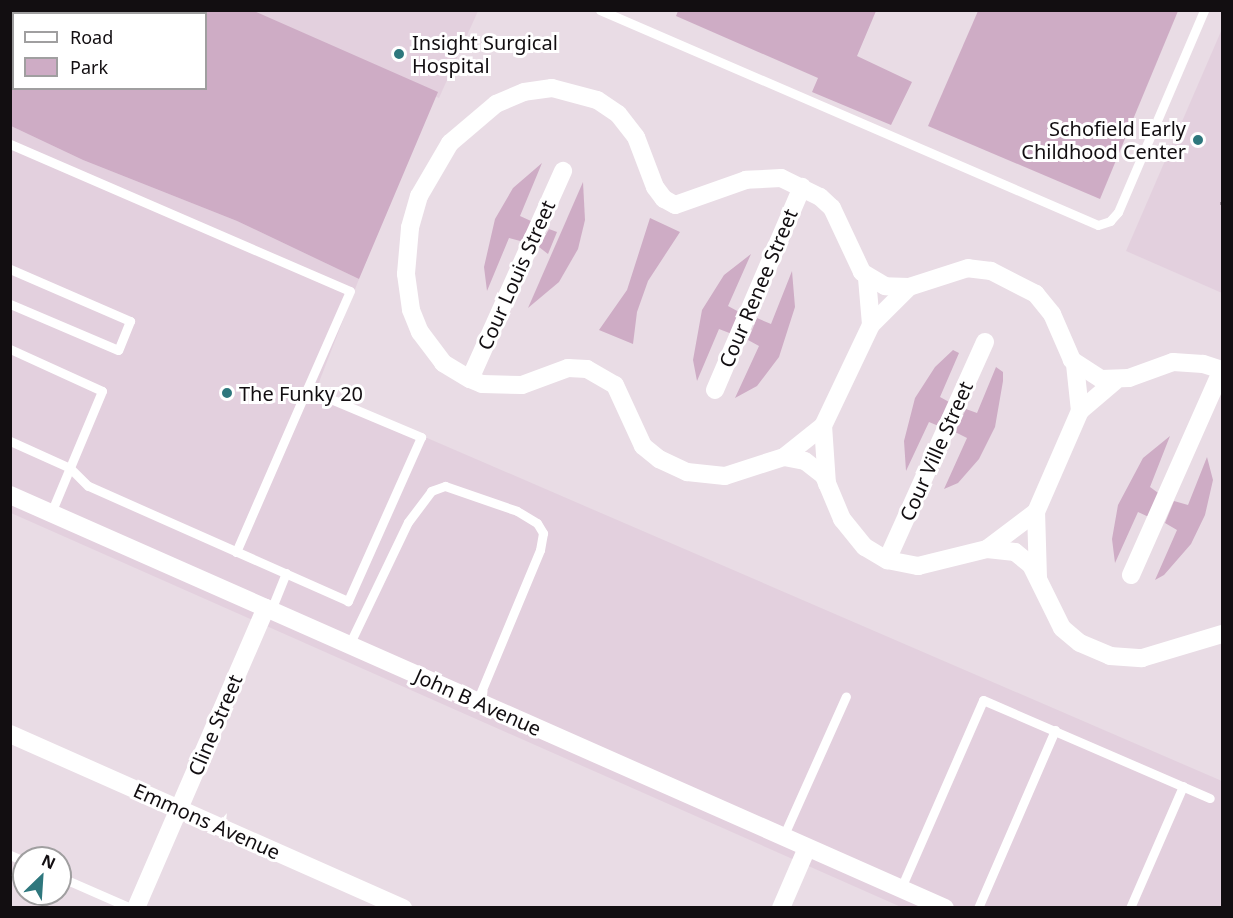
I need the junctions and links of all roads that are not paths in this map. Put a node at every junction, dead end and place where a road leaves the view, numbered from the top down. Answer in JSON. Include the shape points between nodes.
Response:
{"nodes":[{"id":1,"x":600,"y":10,"type":"edge"},
{"id":2,"x":1204,"y":10,"type":"edge"},
{"id":3,"x":10,"y":144,"type":"edge"},
{"id":4,"x":563,"y":171,"type":"dead end"},
{"id":5,"x":802,"y":187,"type":"junction"},
{"id":6,"x":10,"y":269,"type":"edge"},
{"id":7,"x":867,"y":278,"type":"junction"},
{"id":8,"x":909,"y":287,"type":"junction"},
{"id":9,"x":10,"y":304,"type":"edge"},
{"id":10,"x":871,"y":325,"type":"junction"},
{"id":11,"x":985,"y":342,"type":"dead end"},
{"id":12,"x":10,"y":349,"type":"edge"},
{"id":13,"x":1075,"y":364,"type":"junction"},
{"id":14,"x":1222,"y":370,"type":"edge"},
{"id":15,"x":470,"y":379,"type":"junction"},
{"id":16,"x":1115,"y":381,"type":"junction"},
{"id":17,"x":307,"y":389,"type":"junction"},
{"id":18,"x":715,"y":390,"type":"dead end"},
{"id":19,"x":1080,"y":411,"type":"junction"},
{"id":20,"x":823,"y":426,"type":"junction"},
{"id":21,"x":10,"y":441,"type":"edge"},
{"id":22,"x":776,"y":459,"type":"junction"},
{"id":23,"x":70,"y":468,"type":"junction"},
{"id":24,"x":827,"y":486,"type":"junction"},
{"id":25,"x":10,"y":495,"type":"edge"},
{"id":26,"x":1036,"y":512,"type":"junction"},
{"id":27,"x":51,"y":513,"type":"junction"},
{"id":28,"x":987,"y":549,"type":"junction"},
{"id":29,"x":236,"y":552,"type":"junction"},
{"id":30,"x":887,"y":560,"type":"junction"},
{"id":31,"x":286,"y":573,"type":"junction"},
{"id":32,"x":1131,"y":575,"type":"dead end"},
{"id":33,"x":1038,"y":579,"type":"junction"},
{"id":34,"x":268,"y":609,"type":"junction"},
{"id":35,"x":1222,"y":634,"type":"edge"},
{"id":36,"x":349,"y":645,"type":"junction"},
{"id":37,"x":846,"y":696,"type":"dead end"},
{"id":38,"x":477,"y":701,"type":"junction"},
{"id":39,"x":1055,"y":730,"type":"junction"},
{"id":40,"x":10,"y":734,"type":"edge"},
{"id":41,"x":1184,"y":786,"type":"junction"},
{"id":42,"x":1210,"y":798,"type":"dead end"},
{"id":43,"x":179,"y":808,"type":"junction"},
{"id":44,"x":783,"y":837,"type":"junction"},
{"id":45,"x":807,"y":848,"type":"junction"},
{"id":46,"x":72,"y":882,"type":"edge"},
{"id":47,"x":901,"y":888,"type":"junction"},
{"id":48,"x":131,"y":908,"type":"edge"},
{"id":49,"x":136,"y":908,"type":"edge"},
{"id":50,"x":403,"y":908,"type":"edge"},
{"id":51,"x":782,"y":908,"type":"edge"},
{"id":52,"x":945,"y":908,"type":"edge"},
{"id":53,"x":978,"y":908,"type":"edge"},
{"id":54,"x":1130,"y":908,"type":"edge"}],
"edges":[{"from":1,"to":2,"type":"lane","via":[[1098,225],[1110,221],[1118,212]]},
{"from":3,"to":17,"type":"lane","via":[[350,291]]},
{"from":4,"to":15,"type":"street","name":"Cour Louis Street"},
{"from":5,"to":7,"type":"street","via":[[832,208]]},
{"from":5,"to":15,"type":"street","via":[[765,177],[675,205],[655,187],[636,137],[618,114],[597,100],[552,88],[524,92],[496,104],[450,143],[419,196],[407,251],[411,310],[420,332],[443,363]]},
{"from":5,"to":18,"type":"street","name":"Cour Renee Street"},
{"from":6,"to":9,"type":"lane","via":[[130,321],[118,350]]},
{"from":7,"to":8,"type":"street","via":[[885,286]]},
{"from":7,"to":10,"type":"street"},
{"from":8,"to":10,"type":"street"},
{"from":8,"to":13,"type":"street","via":[[968,268],[1002,276],[1036,294],[1052,314]]},
{"from":10,"to":20,"type":"street"},
{"from":11,"to":30,"type":"street","name":"Cour Ville Street"},
{"from":12,"to":23,"type":"lane","via":[[102,391]]},
{"from":13,"to":16,"type":"street","via":[[1101,380]]},
{"from":13,"to":19,"type":"street"},
{"from":14,"to":16,"type":"street","via":[[1196,362],[1173,362]]},
{"from":14,"to":32,"type":"street"},
{"from":15,"to":22,"type":"street","via":[[482,384],[522,385],[568,368],[587,369],[615,386],[634,432],[659,459],[687,472],[708,476],[725,476]]},
{"from":16,"to":19,"type":"street"},
{"from":17,"to":29,"type":"lane"},
{"from":17,"to":31,"type":"lane","via":[[421,437],[348,601]]},
{"from":19,"to":26,"type":"street"},
{"from":20,"to":22,"type":"street"},
{"from":20,"to":24,"type":"street"},
{"from":21,"to":23,"type":"lane"},
{"from":22,"to":24,"type":"street","via":[[816,467]]},
{"from":23,"to":27,"type":"lane"},
{"from":23,"to":29,"type":"lane","via":[[87,486]]},
{"from":24,"to":30,"type":"street","via":[[852,534]]},
{"from":25,"to":27,"type":"street","name":"John B Avenue"},
{"from":26,"to":28,"type":"street"},
{"from":26,"to":33,"type":"street"},
{"from":27,"to":34,"type":"street","name":"John B Avenue"},
{"from":28,"to":30,"type":"street","via":[[934,565]]},
{"from":28,"to":33,"type":"street","via":[[1003,548],[1023,557]]},
{"from":29,"to":31,"type":"lane"},
{"from":31,"to":34,"type":"lane"},
{"from":33,"to":35,"type":"street","via":[[1062,628],[1080,643],[1110,656],[1142,658]]},
{"from":34,"to":36,"type":"street","name":"John B Avenue"},
{"from":34,"to":43,"type":"street","name":"Cline Street"},
{"from":36,"to":38,"type":"street","name":"John B Avenue"},
{"from":36,"to":38,"type":"lane","via":[[408,522],[430,491],[445,486],[517,512],[537,523],[543,533],[540,550]]},
{"from":37,"to":44,"type":"lane"},
{"from":38,"to":44,"type":"street","name":"John B Avenue"},
{"from":39,"to":41,"type":"lane"},
{"from":39,"to":47,"type":"lane","via":[[983,700]]},
{"from":39,"to":53,"type":"lane"},
{"from":40,"to":43,"type":"street","name":"Emmons Avenue"},
{"from":41,"to":42,"type":"lane"},
{"from":41,"to":54,"type":"lane"},
{"from":43,"to":49,"type":"street","name":"Cline Street"},
{"from":43,"to":50,"type":"street","name":"Emmons Avenue"},
{"from":44,"to":45,"type":"street","name":"John B Avenue"},
{"from":45,"to":47,"type":"street","name":"John B Avenue"},
{"from":45,"to":51,"type":"street"},
{"from":46,"to":48,"type":"lane"},
{"from":47,"to":52,"type":"street","name":"John B Avenue"}]}
